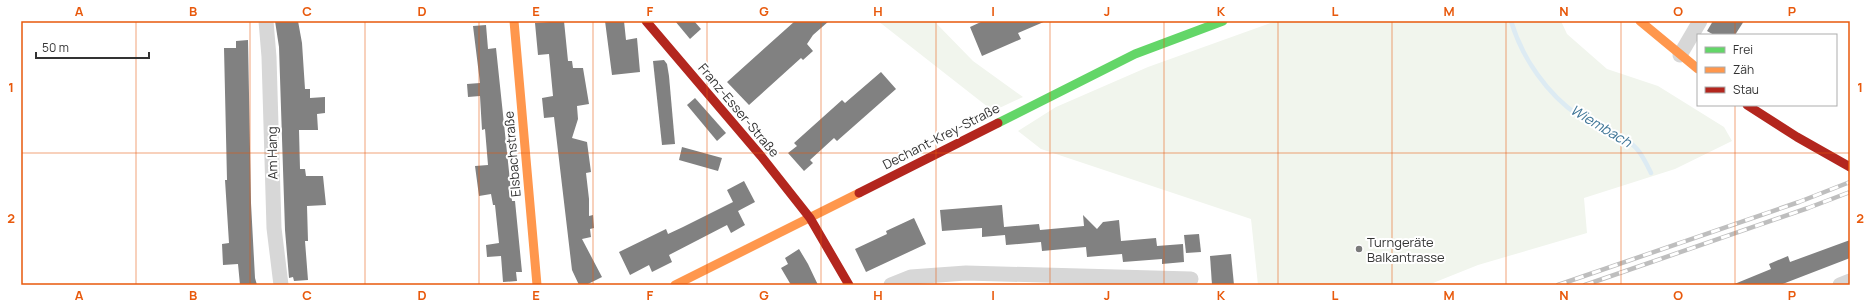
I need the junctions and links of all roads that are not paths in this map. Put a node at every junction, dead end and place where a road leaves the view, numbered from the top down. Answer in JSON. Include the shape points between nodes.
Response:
{"nodes":[{"id":1,"x":266,"y":21,"type":"edge"},
{"id":2,"x":514,"y":21,"type":"edge"},
{"id":3,"x":646,"y":21,"type":"edge"},
{"id":4,"x":1223,"y":21,"type":"edge"},
{"id":5,"x":1640,"y":21,"type":"edge"},
{"id":6,"x":1700,"y":21,"type":"edge"},
{"id":7,"x":1680,"y":55,"type":"junction"},
{"id":8,"x":1697,"y":68,"type":"edge"},
{"id":9,"x":1748,"y":106,"type":"edge"},
{"id":10,"x":1850,"y":167,"type":"edge"},
{"id":11,"x":810,"y":218,"type":"junction"},
{"id":12,"x":1191,"y":279,"type":"dead end"},
{"id":13,"x":1850,"y":281,"type":"edge"},
{"id":14,"x":281,"y":285,"type":"edge"},
{"id":15,"x":536,"y":285,"type":"edge"},
{"id":16,"x":675,"y":285,"type":"edge"},
{"id":17,"x":849,"y":285,"type":"edge"},
{"id":18,"x":891,"y":285,"type":"edge"},
{"id":19,"x":1840,"y":285,"type":"edge"}],
"edges":[{"from":1,"to":14,"type":"street","name":"Am Hang","via":[[270,57],[274,228]]},
{"from":2,"to":15,"type":"street","name":"Elsbachstraße"},
{"from":3,"to":11,"type":"street","name":"Franz-Esser-Straße","via":[[761,156]]},
{"from":4,"to":11,"type":"street","name":"Dechant-Krey-Straße","via":[[1135,54]]},
{"from":5,"to":7,"type":"street"},
{"from":6,"to":7,"type":"street"},
{"from":7,"to":8,"type":"street"},
{"from":9,"to":10,"type":"street"},
{"from":11,"to":16,"type":"street","name":"Dechant-Krey-Straße"},
{"from":11,"to":17,"type":"street","name":"Franz-Esser-Straße"},
{"from":12,"to":18,"type":"street","via":[[966,273],[911,277]]},
{"from":13,"to":19,"type":"street"}]}
